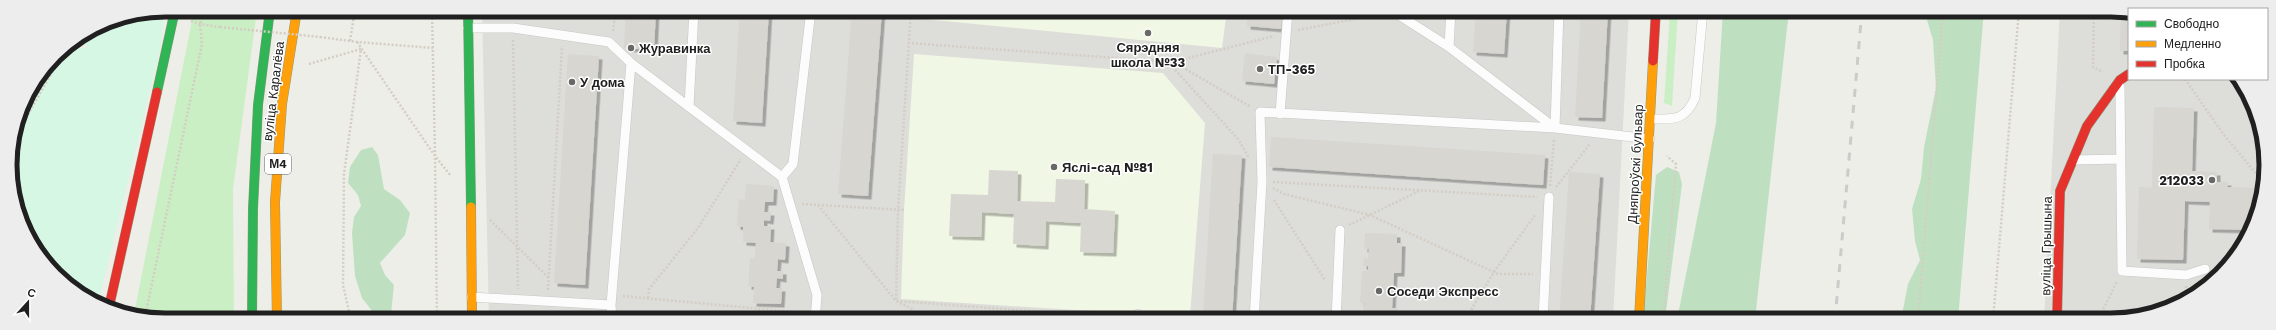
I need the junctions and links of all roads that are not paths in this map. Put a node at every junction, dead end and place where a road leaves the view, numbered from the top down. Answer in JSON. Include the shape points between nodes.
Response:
{"nodes":[{"id":1,"x":174,"y":17,"type":"edge"},
{"id":2,"x":269,"y":17,"type":"edge"},
{"id":3,"x":296,"y":17,"type":"edge"},
{"id":4,"x":468,"y":17,"type":"edge"},
{"id":5,"x":694,"y":17,"type":"edge"},
{"id":6,"x":811,"y":17,"type":"edge"},
{"id":7,"x":1287,"y":17,"type":"edge"},
{"id":8,"x":1402,"y":17,"type":"edge"},
{"id":9,"x":1451,"y":17,"type":"edge"},
{"id":10,"x":1559,"y":17,"type":"edge"},
{"id":11,"x":1656,"y":17,"type":"edge"},
{"id":12,"x":1702,"y":17,"type":"edge"},
{"id":13,"x":468,"y":28,"type":"junction"},
{"id":14,"x":1449,"y":48,"type":"junction"},
{"id":15,"x":631,"y":63,"type":"junction"},
{"id":16,"x":2128,"y":75,"type":"edge"},
{"id":17,"x":2120,"y":80,"type":"junction"},
{"id":18,"x":689,"y":107,"type":"junction"},
{"id":19,"x":1280,"y":114,"type":"junction"},
{"id":20,"x":1651,"y":119,"type":"junction"},
{"id":21,"x":1555,"y":128,"type":"junction"},
{"id":22,"x":1650,"y":139,"type":"junction"},
{"id":23,"x":2120,"y":159,"type":"junction"},
{"id":24,"x":2073,"y":160,"type":"junction"},
{"id":25,"x":782,"y":177,"type":"junction"},
{"id":26,"x":1549,"y":197,"type":"road end"},
{"id":27,"x":1340,"y":230,"type":"road end"},
{"id":28,"x":2205,"y":269,"type":"dead end"},
{"id":29,"x":471,"y":296,"type":"junction"},
{"id":30,"x":110,"y":303,"type":"edge"},
{"id":31,"x":611,"y":305,"type":"junction"},
{"id":32,"x":252,"y":313,"type":"edge"},
{"id":33,"x":277,"y":313,"type":"edge"},
{"id":34,"x":472,"y":313,"type":"edge"},
{"id":35,"x":612,"y":313,"type":"edge"},
{"id":36,"x":816,"y":313,"type":"edge"},
{"id":37,"x":1254,"y":313,"type":"edge"},
{"id":38,"x":1336,"y":313,"type":"edge"},
{"id":39,"x":1543,"y":313,"type":"edge"},
{"id":40,"x":1639,"y":313,"type":"edge"},
{"id":41,"x":2058,"y":313,"type":"edge"}],
"edges":[{"from":1,"to":30,"type":"street"},
{"from":2,"to":32,"type":"street","name":"вуліца Каралёва","number":"М4","via":[[258,105],[253,209]]},
{"from":3,"to":33,"type":"street","name":"вуліца Каралёва","number":"М4","via":[[282,104],[275,202]]},
{"from":4,"to":13,"type":"street"},
{"from":5,"to":18,"type":"lane"},
{"from":6,"to":25,"type":"lane","via":[[793,164]]},
{"from":7,"to":19,"type":"lane"},
{"from":8,"to":14,"type":"lane"},
{"from":9,"to":14,"type":"lane"},
{"from":10,"to":21,"type":"lane"},
{"from":11,"to":20,"type":"street","name":"Дняпроўскі бульвар"},
{"from":12,"to":20,"type":"lane","via":[[1696,98],[1690,110],[1681,117]]},
{"from":13,"to":15,"type":"lane","via":[[513,28],[609,42]]},
{"from":13,"to":29,"type":"street"},
{"from":14,"to":21,"type":"lane"},
{"from":15,"to":18,"type":"lane"},
{"from":15,"to":31,"type":"lane"},
{"from":16,"to":17,"type":"street","name":"вуліца Грышына"},
{"from":17,"to":23,"type":"lane"},
{"from":17,"to":24,"type":"street","name":"вуліца Грышына","via":[[2087,126]]},
{"from":18,"to":25,"type":"lane"},
{"from":19,"to":21,"type":"lane"},
{"from":19,"to":37,"type":"lane","via":[[1260,112],[1262,182]]},
{"from":20,"to":22,"type":"street","name":"Дняпроўскі бульвар"},
{"from":21,"to":22,"type":"lane"},
{"from":22,"to":40,"type":"street","name":"Дняпроўскі бульвар"},
{"from":23,"to":24,"type":"lane"},
{"from":23,"to":28,"type":"lane","via":[[2122,271],[2186,275]]},
{"from":24,"to":41,"type":"street","name":"вуліца Грышына","via":[[2060,191]]},
{"from":25,"to":36,"type":"lane","via":[[817,296]]},
{"from":26,"to":39,"type":"lane"},
{"from":27,"to":38,"type":"lane"},
{"from":29,"to":31,"type":"lane"},
{"from":29,"to":34,"type":"street"},
{"from":31,"to":35,"type":"lane"}]}
